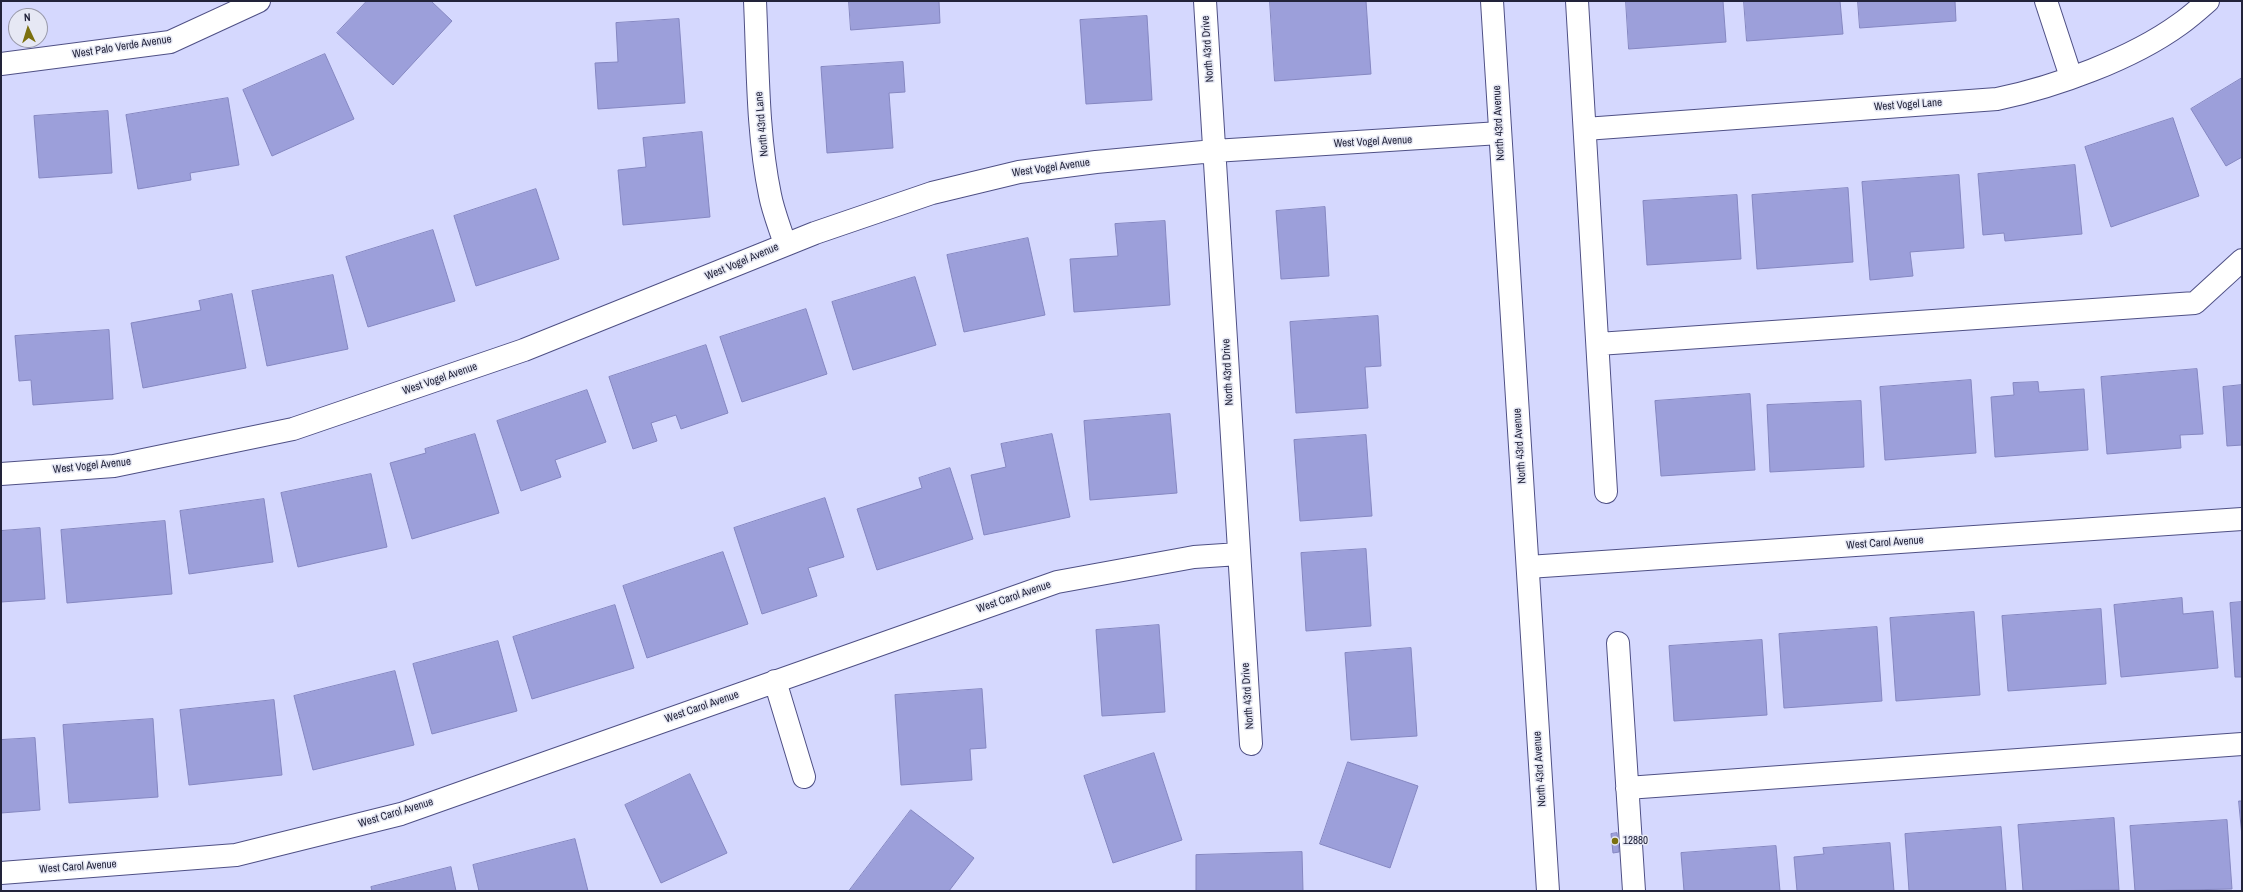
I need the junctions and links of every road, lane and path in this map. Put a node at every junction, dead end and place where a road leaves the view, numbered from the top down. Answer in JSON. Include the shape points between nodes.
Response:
{"nodes":[{"id":1,"x":259,"y":1,"type":"edge"},
{"id":2,"x":755,"y":1,"type":"edge"},
{"id":3,"x":1205,"y":1,"type":"edge"},
{"id":4,"x":1492,"y":1,"type":"edge"},
{"id":5,"x":1578,"y":1,"type":"edge"},
{"id":6,"x":2046,"y":1,"type":"edge"},
{"id":7,"x":2208,"y":1,"type":"edge"},
{"id":8,"x":1,"y":64,"type":"edge"},
{"id":9,"x":2071,"y":78,"type":"junction"},
{"id":10,"x":1585,"y":129,"type":"junction"},
{"id":11,"x":1500,"y":133,"type":"junction"},
{"id":12,"x":1214,"y":151,"type":"junction"},
{"id":13,"x":785,"y":244,"type":"junction"},
{"id":14,"x":2242,"y":260,"type":"edge"},
{"id":15,"x":1598,"y":344,"type":"junction"},
{"id":16,"x":1,"y":474,"type":"edge"},
{"id":17,"x":1606,"y":492,"type":"dead end"},
{"id":18,"x":2242,"y":519,"type":"edge"},
{"id":19,"x":1239,"y":554,"type":"junction"},
{"id":20,"x":1528,"y":567,"type":"junction"},
{"id":21,"x":1618,"y":643,"type":"dead end"},
{"id":22,"x":776,"y":681,"type":"junction"},
{"id":23,"x":1251,"y":744,"type":"dead end"},
{"id":24,"x":2242,"y":744,"type":"edge"},
{"id":25,"x":804,"y":777,"type":"dead end"},
{"id":26,"x":1628,"y":788,"type":"junction"},
{"id":27,"x":1,"y":873,"type":"edge"},
{"id":28,"x":1548,"y":891,"type":"edge"},
{"id":29,"x":1634,"y":891,"type":"edge"}],
"edges":[{"from":1,"to":8,"type":"street","name":"West Palo Verde Avenue","via":[[170,42]]},
{"from":2,"to":13,"type":"street","name":"North 43rd Lane","via":[[764,154],[770,195]]},
{"from":3,"to":12,"type":"street","name":"North 43rd Drive"},
{"from":4,"to":11,"type":"street","name":"North 43rd Avenue"},
{"from":5,"to":10,"type":"street"},
{"from":6,"to":9,"type":"street"},
{"from":7,"to":9,"type":"street","name":"West Vogel Lane","via":[[2179,25],[2130,53]]},
{"from":9,"to":10,"type":"street","name":"West Vogel Lane","via":[[1997,99]]},
{"from":10,"to":15,"type":"street"},
{"from":11,"to":12,"type":"street","name":"West Vogel Avenue"},
{"from":11,"to":20,"type":"street","name":"North 43rd Avenue"},
{"from":12,"to":13,"type":"street","name":"West Vogel Avenue","via":[[1019,172],[932,193]]},
{"from":12,"to":19,"type":"street","name":"North 43rd Drive"},
{"from":13,"to":16,"type":"street","name":"West Vogel Avenue","via":[[524,350],[293,429],[114,466]]},
{"from":14,"to":15,"type":"street","via":[[2195,303]]},
{"from":15,"to":17,"type":"street"},
{"from":18,"to":20,"type":"street","name":"West Carol Avenue"},
{"from":19,"to":22,"type":"street","name":"West Carol Avenue","via":[[1194,557],[1057,582]]},
{"from":19,"to":23,"type":"street","name":"North 43rd Drive"},
{"from":20,"to":28,"type":"street","name":"North 43rd Avenue"},
{"from":21,"to":26,"type":"street"},
{"from":22,"to":25,"type":"street"},
{"from":22,"to":27,"type":"street","name":"West Carol Avenue","via":[[400,814],[244,853]]},
{"from":24,"to":26,"type":"street"},
{"from":26,"to":29,"type":"street"}]}
